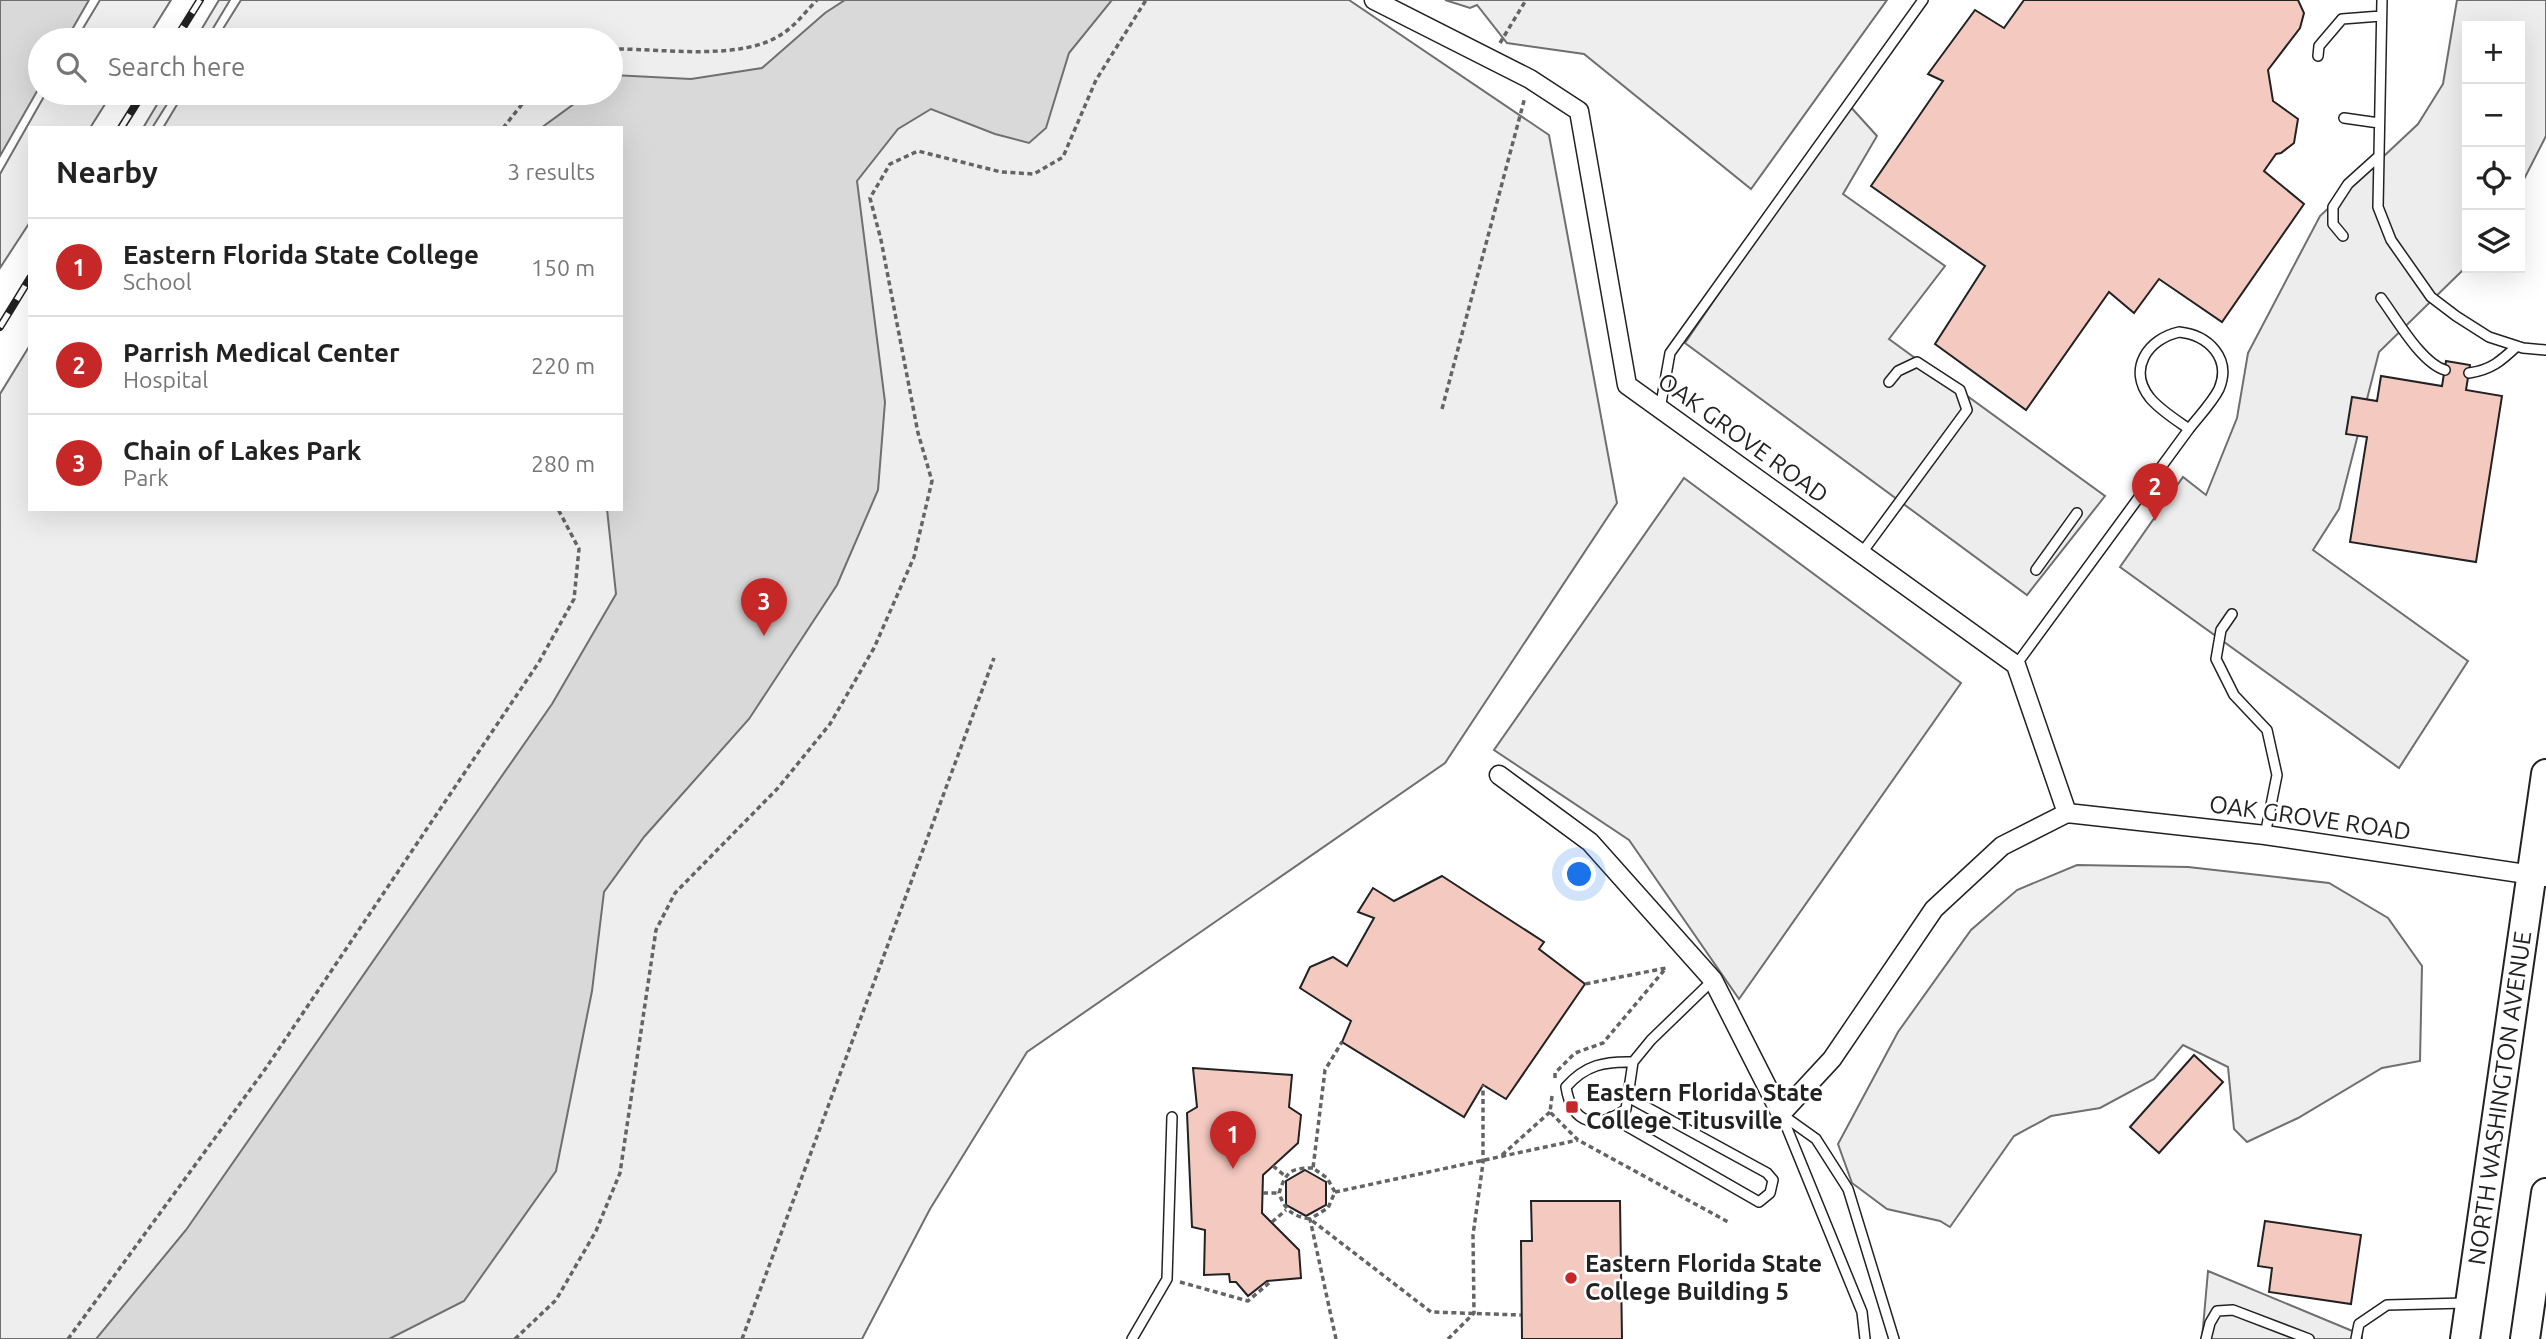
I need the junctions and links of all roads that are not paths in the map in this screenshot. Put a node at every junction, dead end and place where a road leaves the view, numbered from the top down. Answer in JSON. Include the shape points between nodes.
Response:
{"nodes":[{"id":1,"x":1374,"y":0,"type":"edge"},
{"id":2,"x":1923,"y":0,"type":"edge"},
{"id":3,"x":2382,"y":0,"type":"edge"},
{"id":4,"x":2381,"y":16,"type":"junction"},
{"id":5,"x":2318,"y":57,"type":"dead end"},
{"id":6,"x":2344,"y":118,"type":"dead end"},
{"id":7,"x":2379,"y":123,"type":"junction"},
{"id":8,"x":2379,"y":156,"type":"junction"},
{"id":9,"x":2343,"y":236,"type":"dead end"},
{"id":10,"x":2381,"y":298,"type":"dead end"},
{"id":11,"x":2517,"y":346,"type":"junction"},
{"id":12,"x":2546,"y":349,"type":"edge"},
{"id":13,"x":2445,"y":370,"type":"dead end"},
{"id":14,"x":2469,"y":373,"type":"dead end"},
{"id":15,"x":1889,"y":382,"type":"dead end"},
{"id":16,"x":1660,"y":409,"type":"junction"},
{"id":17,"x":2189,"y":429,"type":"junction"},
{"id":18,"x":2077,"y":513,"type":"dead end"},
{"id":19,"x":1861,"y":554,"type":"junction"},
{"id":20,"x":2036,"y":570,"type":"dead end"},
{"id":21,"x":2232,"y":614,"type":"dead end"},
{"id":22,"x":2016,"y":665,"type":"junction"},
{"id":23,"x":2546,"y":774,"type":"edge"},
{"id":24,"x":1499,"y":775,"type":"dead end"},
{"id":25,"x":2067,"y":813,"type":"junction"},
{"id":26,"x":2265,"y":835,"type":"junction"},
{"id":27,"x":2539,"y":876,"type":"edge"},
{"id":28,"x":1713,"y":980,"type":"junction"},
{"id":29,"x":1633,"y":1062,"type":"junction"},
{"id":30,"x":1628,"y":1097,"type":"junction"},
{"id":31,"x":1781,"y":1114,"type":"junction"},
{"id":32,"x":1611,"y":1117,"type":"junction"},
{"id":33,"x":1172,"y":1118,"type":"dead end"},
{"id":34,"x":2546,"y":1193,"type":"edge"},
{"id":35,"x":2470,"y":1303,"type":"junction"},
{"id":36,"x":1132,"y":1339,"type":"edge"},
{"id":37,"x":1865,"y":1339,"type":"edge"},
{"id":38,"x":1894,"y":1339,"type":"edge"},
{"id":39,"x":2206,"y":1339,"type":"edge"},
{"id":40,"x":2309,"y":1339,"type":"edge"},
{"id":41,"x":2356,"y":1339,"type":"edge"},
{"id":42,"x":2465,"y":1339,"type":"edge"},
{"id":43,"x":2525,"y":1339,"type":"edge"}],
"edges":[{"from":1,"to":16,"type":"street","name":"OAK GROVE ROAD","via":[[1530,79],[1579,111],[1627,385]]},
{"from":2,"to":16,"type":"lane","via":[[1670,354]]},
{"from":3,"to":4,"type":"lane"},
{"from":4,"to":5,"type":"lane","via":[[2342,19],[2319,46]]},
{"from":4,"to":7,"type":"lane"},
{"from":6,"to":7,"type":"lane"},
{"from":7,"to":8,"type":"lane"},
{"from":8,"to":9,"type":"lane","via":[[2348,184],[2333,207],[2333,224]]},
{"from":8,"to":11,"type":"lane","via":[[2378,207],[2391,240],[2431,297],[2490,337]]},
{"from":10,"to":13,"type":"lane","via":[[2425,357]]},
{"from":11,"to":12,"type":"lane"},
{"from":11,"to":14,"type":"lane","via":[[2485,371]]},
{"from":15,"to":19,"type":"lane","via":[[1898,371],[1917,362],[1960,390],[1967,410]]},
{"from":16,"to":19,"type":"street","name":"OAK GROVE ROAD"},
{"from":17,"to":17,"type":"lane","via":[[2219,388],[2222,374],[2215,349],[2205,339],[2179,332],[2166,335],[2146,352],[2141,378],[2153,401]]},
{"from":17,"to":22,"type":"lane"},
{"from":18,"to":20,"type":"lane"},
{"from":19,"to":22,"type":"street","name":"OAK GROVE ROAD"},
{"from":21,"to":26,"type":"lane","via":[[2221,631],[2217,659],[2234,695],[2267,730],[2277,775]]},
{"from":22,"to":25,"type":"street"},
{"from":23,"to":27,"type":"main road","name":"NORTH WASHINGTON AVENUE"},
{"from":24,"to":28,"type":"street","via":[[1590,842]]},
{"from":25,"to":26,"type":"street","name":"OAK GROVE ROAD"},
{"from":25,"to":31,"type":"street","via":[[2002,846],[1934,909],[1832,1059]]},
{"from":26,"to":27,"type":"street","name":"OAK GROVE ROAD"},
{"from":27,"to":35,"type":"main road","name":"NORTH WASHINGTON AVENUE"},
{"from":28,"to":29,"type":"lane"},
{"from":28,"to":31,"type":"street"},
{"from":29,"to":30,"type":"lane"},
{"from":29,"to":32,"type":"lane","via":[[1590,1066],[1566,1087],[1580,1117],[1593,1123]]},
{"from":30,"to":32,"type":"lane","via":[[1626,1109]]},
{"from":30,"to":32,"type":"lane","via":[[1767,1172],[1773,1180],[1770,1193],[1759,1202]]},
{"from":31,"to":37,"type":"lane","via":[[1862,1312]]},
{"from":31,"to":38,"type":"lane","via":[[1816,1139],[1848,1189]]},
{"from":33,"to":36,"type":"lane","via":[[1167,1279]]},
{"from":34,"to":43,"type":"main road"},
{"from":35,"to":41,"type":"lane","via":[[2388,1304],[2359,1324]]},
{"from":35,"to":42,"type":"main road","name":"NORTH WASHINGTON AVENUE"},
{"from":39,"to":40,"type":"lane","via":[[2217,1311],[2232,1310]]}]}
